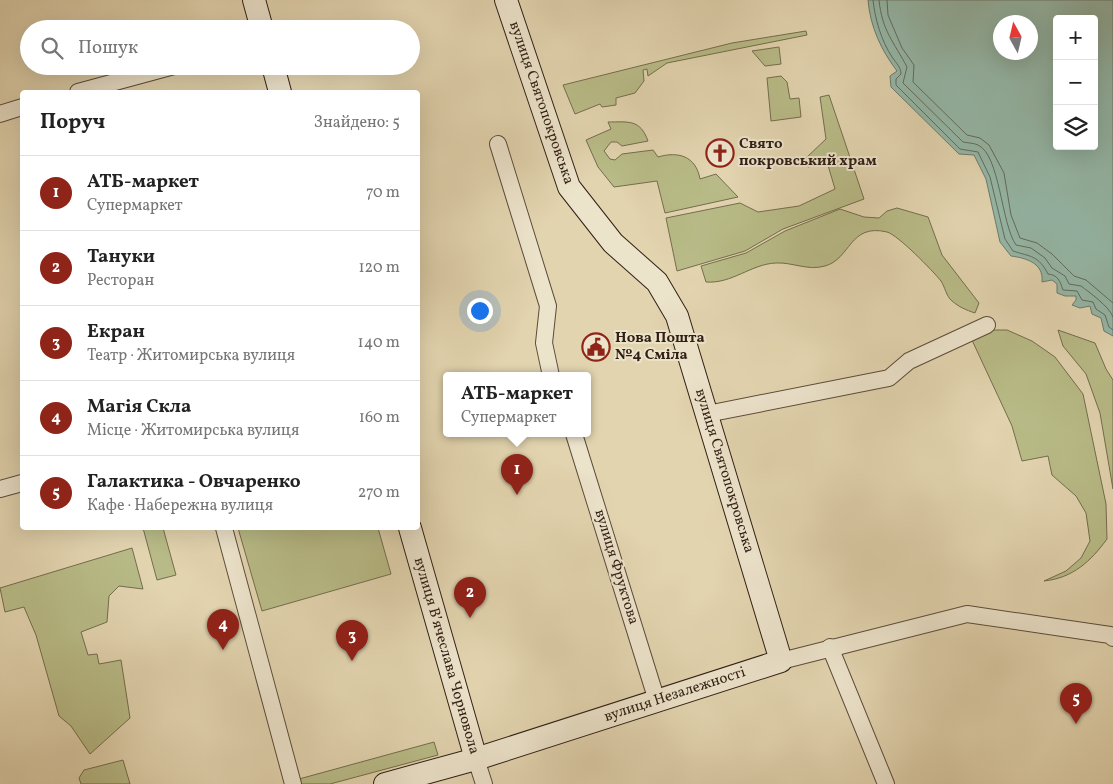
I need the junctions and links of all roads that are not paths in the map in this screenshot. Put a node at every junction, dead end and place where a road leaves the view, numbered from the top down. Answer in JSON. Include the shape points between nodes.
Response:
{"nodes":[{"id":1,"x":254,"y":0,"type":"edge"},
{"id":2,"x":506,"y":0,"type":"edge"},
{"id":3,"x":260,"y":20,"type":"edge"},
{"id":4,"x":141,"y":75,"type":"edge"},
{"id":5,"x":275,"y":75,"type":"edge"},
{"id":6,"x":85,"y":90,"type":"edge"},
{"id":7,"x":279,"y":90,"type":"edge"},
{"id":8,"x":20,"y":108,"type":"edge"},
{"id":9,"x":0,"y":114,"type":"edge"},
{"id":10,"x":498,"y":144,"type":"dead end"},
{"id":11,"x":987,"y":325,"type":"dead end"},
{"id":12,"x":550,"y":372,"type":"edge"},
{"id":13,"x":708,"y":414,"type":"junction"},
{"id":14,"x":575,"y":437,"type":"edge"},
{"id":15,"x":20,"y":484,"type":"edge"},
{"id":16,"x":0,"y":489,"type":"edge"},
{"id":17,"x":225,"y":530,"type":"edge"},
{"id":18,"x":411,"y":530,"type":"edge"},
{"id":19,"x":1113,"y":638,"type":"edge"},
{"id":20,"x":830,"y":647,"type":"junction"},
{"id":21,"x":781,"y":661,"type":"junction"},
{"id":22,"x":657,"y":701,"type":"junction"},
{"id":23,"x":476,"y":759,"type":"junction"},
{"id":24,"x":293,"y":784,"type":"edge"},
{"id":25,"x":385,"y":784,"type":"edge"},
{"id":26,"x":484,"y":784,"type":"edge"},
{"id":27,"x":886,"y":784,"type":"edge"}],
"edges":[{"from":1,"to":3,"type":"street"},
{"from":2,"to":13,"type":"street","name":"вулиця Святопокровська","via":[[568,188],[613,243],[657,282],[677,316]]},
{"from":4,"to":6,"type":"street"},
{"from":5,"to":7,"type":"street"},
{"from":8,"to":9,"type":"street"},
{"from":10,"to":12,"type":"street","via":[[548,306],[544,343]]},
{"from":11,"to":13,"type":"street","via":[[909,361],[889,378]]},
{"from":13,"to":21,"type":"street","name":"вулиця Святопокровська"},
{"from":14,"to":22,"type":"street","name":"вулиця Фруктова"},
{"from":15,"to":16,"type":"street"},
{"from":17,"to":24,"type":"street"},
{"from":18,"to":23,"type":"street","name":"вулиця Вʼячеслава Чорновола"},
{"from":19,"to":20,"type":"street","name":"вулиця Незалежності","via":[[967,614]]},
{"from":20,"to":21,"type":"street","name":"вулиця Незалежності"},
{"from":20,"to":27,"type":"street"},
{"from":21,"to":22,"type":"street","name":"вулиця Незалежності"},
{"from":22,"to":23,"type":"street","name":"вулиця Незалежності"},
{"from":23,"to":25,"type":"street","name":"вулиця Незалежності"},
{"from":23,"to":26,"type":"street","name":"вулиця Вʼячеслава Чорновола"}]}
